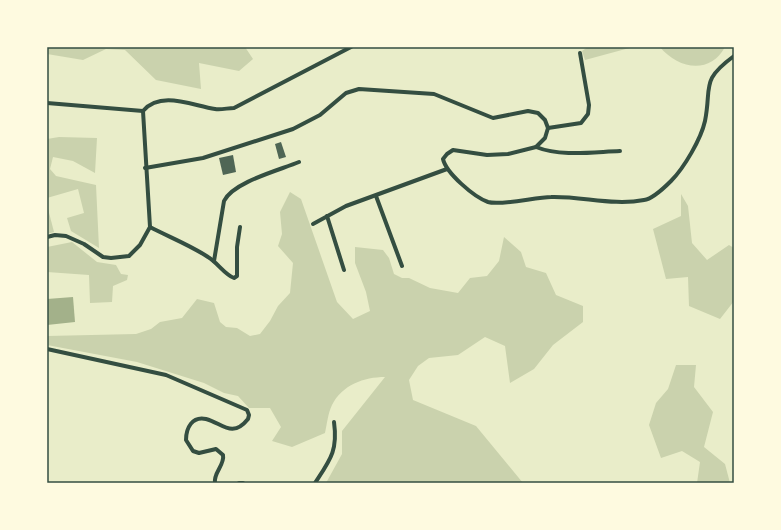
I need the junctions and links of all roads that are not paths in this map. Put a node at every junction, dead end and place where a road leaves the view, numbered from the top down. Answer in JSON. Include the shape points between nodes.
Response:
{"nodes":[{"id":1,"x":351,"y":47,"type":"edge"},
{"id":2,"x":580,"y":53,"type":"dead end"},
{"id":3,"x":734,"y":56,"type":"edge"},
{"id":4,"x":47,"y":103,"type":"edge"},
{"id":5,"x":143,"y":111,"type":"junction"},
{"id":6,"x":548,"y":128,"type":"junction"},
{"id":7,"x":536,"y":147,"type":"junction"},
{"id":8,"x":620,"y":151,"type":"dead end"},
{"id":9,"x":299,"y":162,"type":"dead end"},
{"id":10,"x":146,"y":168,"type":"junction"},
{"id":11,"x":447,"y":169,"type":"junction"},
{"id":12,"x":376,"y":196,"type":"junction"},
{"id":13,"x":327,"y":216,"type":"junction"},
{"id":14,"x":313,"y":224,"type":"dead end"},
{"id":15,"x":150,"y":227,"type":"junction"},
{"id":16,"x":240,"y":227,"type":"dead end"},
{"id":17,"x":47,"y":237,"type":"edge"},
{"id":18,"x":214,"y":261,"type":"junction"},
{"id":19,"x":402,"y":266,"type":"dead end"},
{"id":20,"x":344,"y":270,"type":"dead end"},
{"id":21,"x":47,"y":349,"type":"edge"},
{"id":22,"x":334,"y":422,"type":"dead end"},
{"id":23,"x":215,"y":483,"type":"edge"},
{"id":24,"x":239,"y":483,"type":"edge"},
{"id":25,"x":243,"y":483,"type":"edge"},
{"id":26,"x":316,"y":483,"type":"edge"}],
"edges":[{"from":1,"to":5,"type":"street","via":[[234,108],[217,109],[169,100],[157,102]]},
{"from":2,"to":6,"type":"street","via":[[589,106],[588,114],[581,123]]},
{"from":3,"to":11,"type":"street","via":[[720,66],[713,76],[707,89],[705,120],[700,136],[682,167],[671,181],[646,200],[622,203],[550,197],[489,202],[476,197]]},
{"from":4,"to":5,"type":"street"},
{"from":5,"to":10,"type":"street"},
{"from":6,"to":7,"type":"street","via":[[545,138]]},
{"from":6,"to":10,"type":"street","via":[[538,113],[528,111],[493,118],[434,94],[359,89],[346,93],[320,115],[293,129],[203,158]]},
{"from":7,"to":8,"type":"street","via":[[562,152]]},
{"from":7,"to":11,"type":"street","via":[[508,154],[487,155],[453,150],[443,159]]},
{"from":9,"to":18,"type":"street","via":[[238,187],[228,194],[224,201]]},
{"from":10,"to":15,"type":"street"},
{"from":11,"to":12,"type":"street"},
{"from":12,"to":13,"type":"street","via":[[346,206]]},
{"from":12,"to":19,"type":"street"},
{"from":13,"to":14,"type":"street"},
{"from":13,"to":20,"type":"street"},
{"from":15,"to":17,"type":"street","via":[[135,250],[129,256],[121,258],[103,257],[66,236]]},
{"from":15,"to":18,"type":"street"},
{"from":16,"to":18,"type":"street","via":[[237,276],[228,276]]},
{"from":21,"to":23,"type":"street","via":[[166,375],[247,410],[248,419],[238,428],[224,427],[207,419],[193,421],[188,426],[186,440],[193,451],[199,453],[216,449],[223,454]]},
{"from":22,"to":26,"type":"street","via":[[334,452]]},
{"from":24,"to":25,"type":"street"}]}
